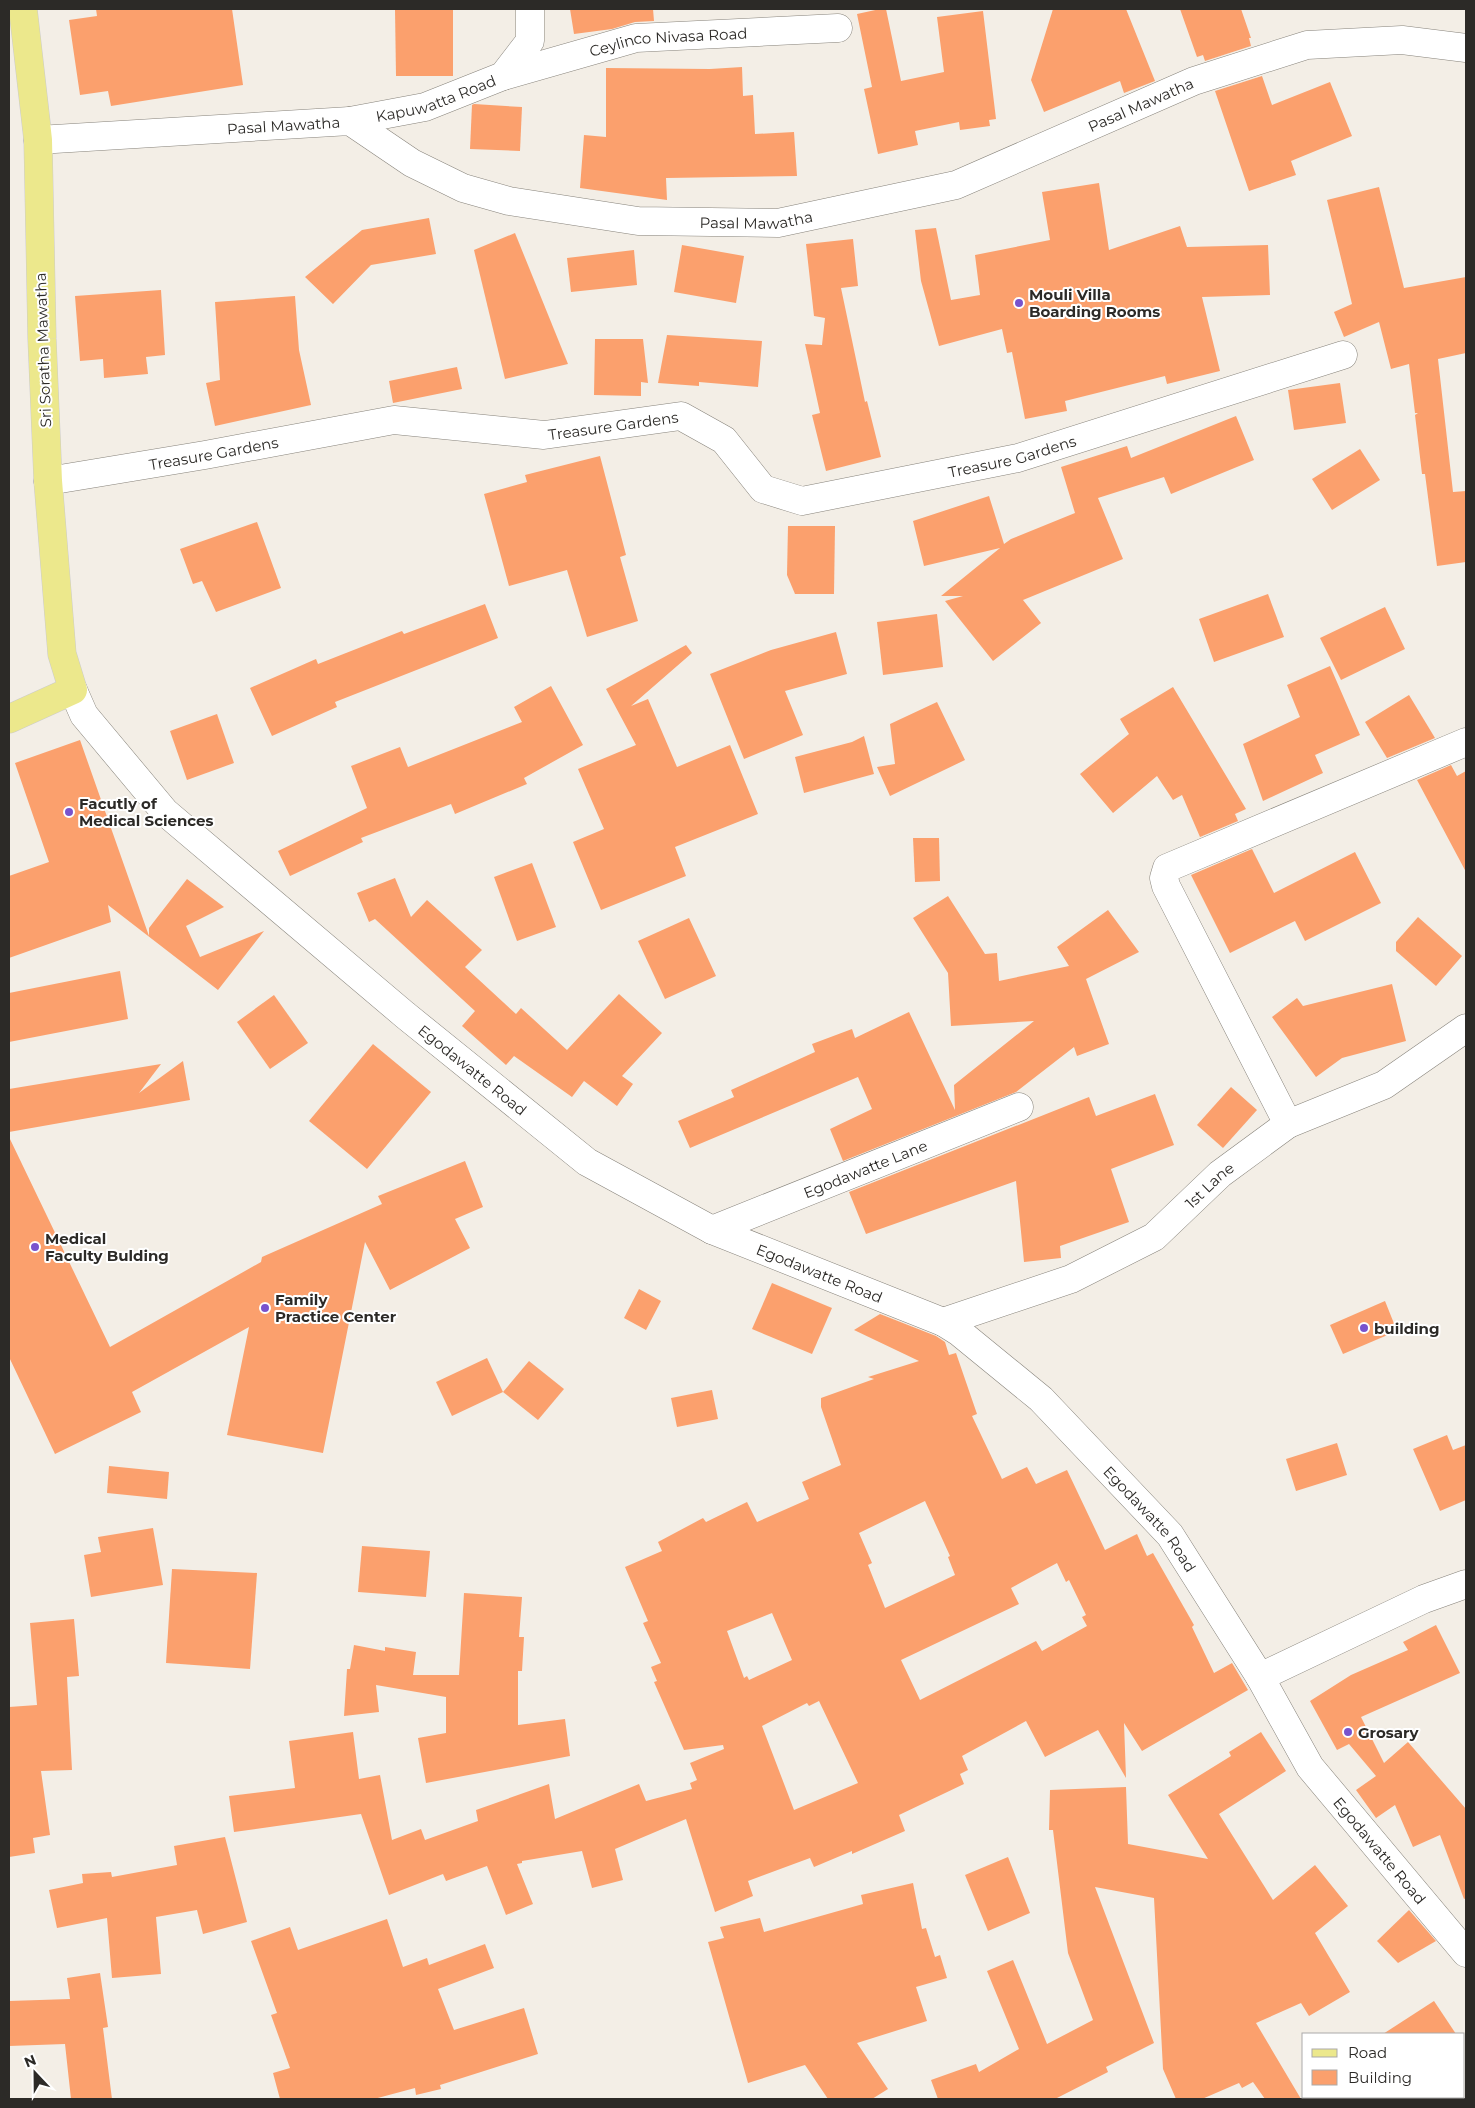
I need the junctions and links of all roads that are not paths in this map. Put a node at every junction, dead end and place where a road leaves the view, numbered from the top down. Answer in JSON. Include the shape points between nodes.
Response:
{"nodes":[{"id":1,"x":23,"y":9,"type":"edge"},
{"id":2,"x":530,"y":9,"type":"edge"},
{"id":3,"x":838,"y":28,"type":"dead end"},
{"id":4,"x":1466,"y":48,"type":"edge"},
{"id":5,"x":503,"y":76,"type":"junction"},
{"id":6,"x":350,"y":121,"type":"junction"},
{"id":7,"x":38,"y":140,"type":"junction"},
{"id":8,"x":1343,"y":355,"type":"dead end"},
{"id":9,"x":48,"y":481,"type":"junction"},
{"id":10,"x":73,"y":690,"type":"junction"},
{"id":11,"x":9,"y":719,"type":"edge"},
{"id":12,"x":1466,"y":742,"type":"edge"},
{"id":13,"x":1466,"y":1028,"type":"edge"},
{"id":14,"x":1019,"y":1107,"type":"dead end"},
{"id":15,"x":1288,"y":1124,"type":"junction"},
{"id":16,"x":712,"y":1230,"type":"junction"},
{"id":17,"x":943,"y":1322,"type":"junction"},
{"id":18,"x":1466,"y":1584,"type":"edge"},
{"id":19,"x":1260,"y":1677,"type":"junction"},
{"id":20,"x":1466,"y":1953,"type":"edge"}],
"edges":[{"from":1,"to":7,"type":"main road","name":"Sri Soratha Mawatha"},
{"from":2,"to":5,"type":"street","name":"Kapuwatta Road","via":[[530,41]]},
{"from":3,"to":5,"type":"street","name":"Ceylinco Nivasa Road","via":[[636,38]]},
{"from":4,"to":6,"type":"street","name":"Pasal Mawatha","via":[[1402,40],[1307,45],[1194,81],[956,185],[778,223],[638,221],[509,200],[463,188],[412,164]]},
{"from":5,"to":6,"type":"street","name":"Kapuwatta Road","via":[[425,107]]},
{"from":6,"to":7,"type":"street","name":"Pasal Mawatha"},
{"from":7,"to":9,"type":"main road","name":"Sri Soratha Mawatha"},
{"from":8,"to":9,"type":"street","name":"Treasure Gardens","via":[[1018,458],[802,501],[764,489],[724,440],[681,416],[544,435],[394,420],[205,456]]},
{"from":9,"to":10,"type":"main road","name":"Sri Soratha Mawatha","via":[[62,654]]},
{"from":10,"to":11,"type":"main road"},
{"from":10,"to":16,"type":"street","name":"Egodawatte Road","via":[[84,716],[165,812],[405,1016],[587,1162]]},
{"from":12,"to":15,"type":"street","via":[[1167,868],[1166,886]]},
{"from":13,"to":15,"type":"street","name":"1st Lane","via":[[1384,1085]]},
{"from":14,"to":16,"type":"street","name":"Egodawatte Lane"},
{"from":15,"to":17,"type":"street","name":"1st Lane","via":[[1220,1174],[1154,1237],[1071,1280]]},
{"from":16,"to":17,"type":"street","name":"Egodawatte Road"},
{"from":17,"to":19,"type":"street","name":"Egodawatte Road","via":[[1041,1399],[1170,1535]]},
{"from":18,"to":19,"type":"street","via":[[1424,1599]]},
{"from":19,"to":20,"type":"street","name":"Egodawatte Road","via":[[1310,1767]]}]}
